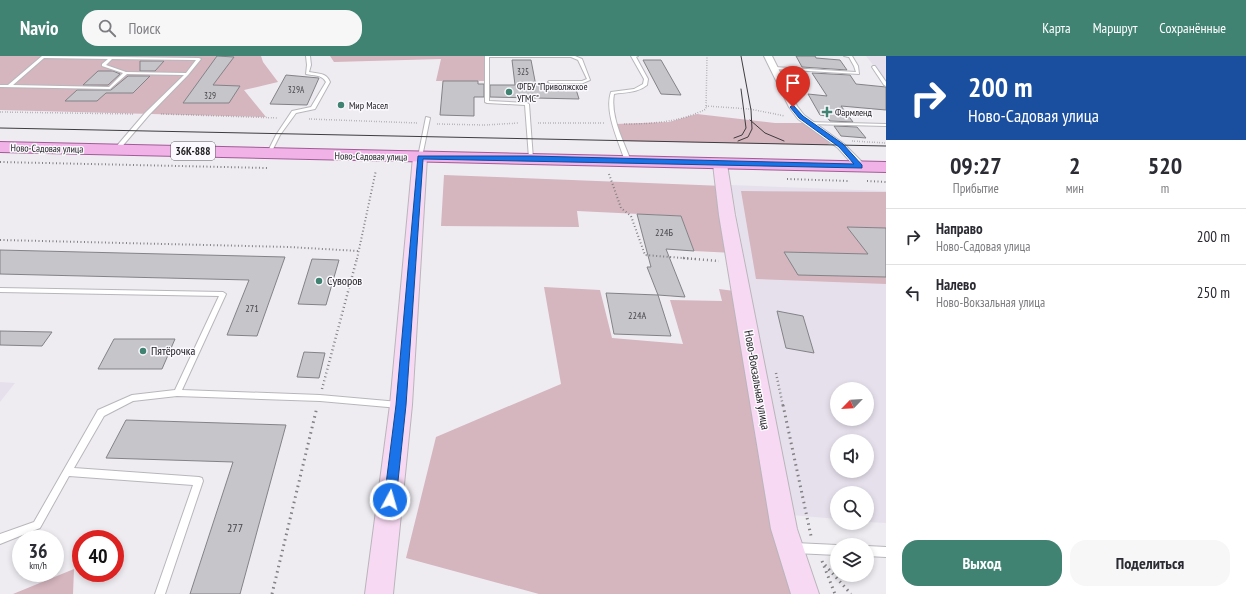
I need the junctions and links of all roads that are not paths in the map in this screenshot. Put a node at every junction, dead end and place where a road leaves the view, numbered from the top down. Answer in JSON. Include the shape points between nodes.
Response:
{"nodes":[{"id":1,"x":308,"y":56,"type":"edge"},
{"id":2,"x":487,"y":56,"type":"edge"},
{"id":3,"x":636,"y":56,"type":"edge"},
{"id":4,"x":768,"y":56,"type":"edge"},
{"id":5,"x":846,"y":56,"type":"edge"},
{"id":6,"x":111,"y":58,"type":"junction"},
{"id":7,"x":874,"y":67,"type":"dead end"},
{"id":8,"x":774,"y":68,"type":"junction"},
{"id":9,"x":126,"y":73,"type":"junction"},
{"id":10,"x":187,"y":74,"type":"junction"},
{"id":11,"x":550,"y":82,"type":"dead end"},
{"id":12,"x":886,"y":85,"type":"edge"},
{"id":13,"x":0,"y":86,"type":"edge"},
{"id":14,"x":9,"y":86,"type":"junction"},
{"id":15,"x":428,"y":118,"type":"dead end"},
{"id":16,"x":805,"y":120,"type":"junction"},
{"id":17,"x":886,"y":125,"type":"edge"},
{"id":18,"x":0,"y":147,"type":"edge"},
{"id":19,"x":117,"y":149,"type":"junction"},
{"id":20,"x":269,"y":154,"type":"junction"},
{"id":21,"x":420,"y":157,"type":"junction"},
{"id":22,"x":531,"y":158,"type":"junction"},
{"id":23,"x":628,"y":161,"type":"junction"},
{"id":24,"x":720,"y":164,"type":"junction"},
{"id":25,"x":860,"y":166,"type":"junction"},
{"id":26,"x":886,"y":167,"type":"edge"},
{"id":27,"x":0,"y":290,"type":"edge"},
{"id":28,"x":177,"y":393,"type":"junction"},
{"id":29,"x":401,"y":405,"type":"junction"},
{"id":30,"x":67,"y":472,"type":"junction"},
{"id":31,"x":0,"y":540,"type":"edge"},
{"id":32,"x":789,"y":548,"type":"junction"},
{"id":33,"x":830,"y":550,"type":"edge"},
{"id":34,"x":874,"y":552,"type":"edge"},
{"id":35,"x":886,"y":552,"type":"edge"},
{"id":36,"x":160,"y":594,"type":"edge"},
{"id":37,"x":379,"y":594,"type":"edge"},
{"id":38,"x":805,"y":594,"type":"edge"}],
"edges":[{"from":1,"to":20,"type":"lane","via":[[307,73],[323,75],[328,82],[314,108],[294,112]]},
{"from":2,"to":11,"type":"lane","via":[[571,56],[580,60],[589,79],[583,82]]},
{"from":2,"to":22,"type":"lane","via":[[487,102],[527,104]]},
{"from":3,"to":23,"type":"lane","via":[[646,79],[645,85],[640,89],[612,93],[610,98],[615,124]]},
{"from":4,"to":8,"type":"street"},
{"from":5,"to":8,"type":"lane","via":[[850,56],[858,73]]},
{"from":6,"to":9,"type":"lane","via":[[103,65]]},
{"from":6,"to":10,"type":"lane","via":[[199,59]]},
{"from":6,"to":14,"type":"lane","via":[[43,57]]},
{"from":7,"to":12,"type":"lane"},
{"from":8,"to":16,"type":"street","via":[[793,107]]},
{"from":9,"to":10,"type":"lane"},
{"from":9,"to":14,"type":"lane","via":[[110,88]]},
{"from":10,"to":19,"type":"lane"},
{"from":13,"to":14,"type":"lane"},
{"from":15,"to":21,"type":"lane"},
{"from":16,"to":17,"type":"lane"},
{"from":16,"to":25,"type":"street","via":[[841,146]]},
{"from":18,"to":19,"type":"main road","name":"Ново-Садовая улица","number":"36К-888"},
{"from":19,"to":20,"type":"main road","name":"Ново-Садовая улица","number":"36К-888"},
{"from":20,"to":21,"type":"main road","name":"Ново-Садовая улица","number":"36К-888"},
{"from":21,"to":22,"type":"main road","name":"Ново-Садовая улица","number":"36К-888"},
{"from":21,"to":29,"type":"street"},
{"from":22,"to":23,"type":"main road","name":"Ново-Садовая улица","number":"36К-888"},
{"from":23,"to":24,"type":"main road","name":"Ново-Садовая улица","number":"36К-888"},
{"from":24,"to":25,"type":"main road","name":"Ново-Садовая улица","number":"36К-888"},
{"from":24,"to":32,"type":"street","name":"Ново-Вокзальная улица","via":[[726,215]]},
{"from":25,"to":26,"type":"main road","name":"Ново-Садовая улица","number":"36К-888"},
{"from":27,"to":28,"type":"lane","via":[[223,294]]},
{"from":28,"to":29,"type":"lane","via":[[320,398]]},
{"from":28,"to":30,"type":"lane","via":[[132,398],[101,413]]},
{"from":29,"to":37,"type":"street"},
{"from":30,"to":31,"type":"lane","via":[[37,526]]},
{"from":30,"to":36,"type":"lane","via":[[199,481]]},
{"from":32,"to":33,"type":"lane"},
{"from":32,"to":38,"type":"street","name":"Ново-Вокзальная улица"},
{"from":34,"to":35,"type":"lane"}]}
